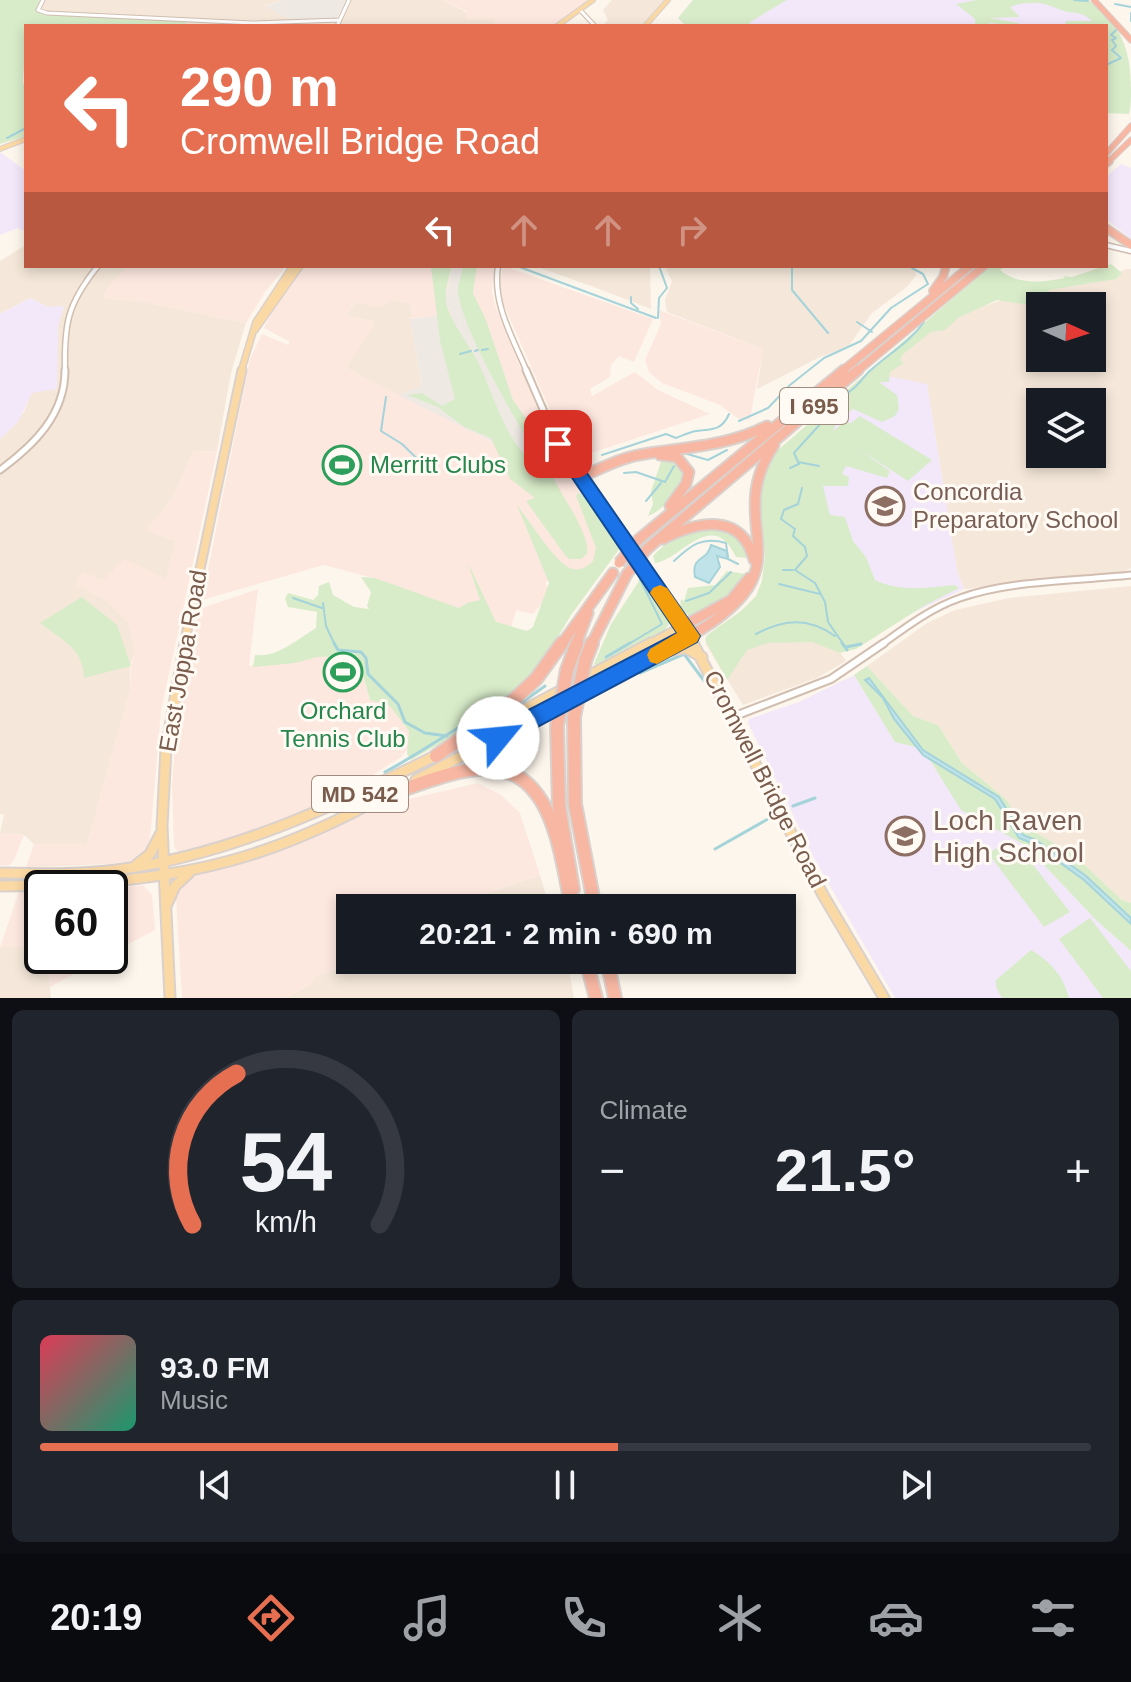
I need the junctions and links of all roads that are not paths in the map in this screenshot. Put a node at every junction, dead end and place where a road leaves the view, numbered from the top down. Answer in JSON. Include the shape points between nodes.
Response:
{"nodes":[{"id":1,"x":43,"y":0,"type":"edge"},
{"id":2,"x":349,"y":0,"type":"edge"},
{"id":3,"x":593,"y":0,"type":"edge"},
{"id":4,"x":671,"y":0,"type":"edge"},
{"id":5,"x":1094,"y":0,"type":"edge"},
{"id":6,"x":1101,"y":0,"type":"edge"},
{"id":7,"x":582,"y":10,"type":"junction"},
{"id":8,"x":574,"y":16,"type":"junction"},
{"id":9,"x":588,"y":17,"type":"junction"},
{"id":10,"x":340,"y":20,"type":"junction"},
{"id":11,"x":338,"y":24,"type":"edge"},
{"id":12,"x":560,"y":24,"type":"edge"},
{"id":13,"x":593,"y":24,"type":"edge"},
{"id":14,"x":650,"y":24,"type":"edge"},
{"id":15,"x":1131,"y":30,"type":"edge"},
{"id":16,"x":1131,"y":40,"type":"edge"},
{"id":17,"x":1131,"y":126,"type":"edge"},
{"id":18,"x":1131,"y":140,"type":"edge"},
{"id":19,"x":24,"y":141,"type":"edge"},
{"id":20,"x":0,"y":149,"type":"edge"},
{"id":21,"x":1108,"y":152,"type":"edge"},
{"id":22,"x":1108,"y":161,"type":"edge"},
{"id":23,"x":1108,"y":230,"type":"edge"},
{"id":24,"x":1114,"y":235,"type":"junction"},
{"id":25,"x":1108,"y":245,"type":"edge"},
{"id":26,"x":1115,"y":247,"type":"junction"},
{"id":27,"x":1131,"y":248,"type":"edge"},
{"id":28,"x":98,"y":268,"type":"edge"},
{"id":29,"x":292,"y":268,"type":"edge"},
{"id":30,"x":298,"y":268,"type":"edge"},
{"id":31,"x":498,"y":268,"type":"edge"},
{"id":32,"x":945,"y":268,"type":"edge"},
{"id":33,"x":968,"y":268,"type":"edge"},
{"id":34,"x":982,"y":268,"type":"edge"},
{"id":35,"x":282,"y":284,"type":"junction"},
{"id":36,"x":888,"y":333,"type":"junction"},
{"id":37,"x":796,"y":408,"type":"junction"},
{"id":38,"x":790,"y":426,"type":"junction"},
{"id":39,"x":0,"y":470,"type":"edge"},
{"id":40,"x":580,"y":477,"type":"junction"},
{"id":41,"x":641,"y":538,"type":"junction"},
{"id":42,"x":647,"y":549,"type":"junction"},
{"id":43,"x":616,"y":568,"type":"junction"},
{"id":44,"x":1131,"y":575,"type":"edge"},
{"id":45,"x":668,"y":605,"type":"junction"},
{"id":46,"x":683,"y":626,"type":"junction"},
{"id":47,"x":690,"y":636,"type":"junction"},
{"id":48,"x":661,"y":637,"type":"junction"},
{"id":49,"x":704,"y":659,"type":"junction"},
{"id":50,"x":649,"y":660,"type":"junction"},
{"id":51,"x":735,"y":716,"type":"junction"},
{"id":52,"x":493,"y":727,"type":"junction"},
{"id":53,"x":498,"y":738,"type":"junction"},
{"id":54,"x":436,"y":756,"type":"junction"},
{"id":55,"x":390,"y":794,"type":"junction"},
{"id":56,"x":163,"y":829,"type":"junction"},
{"id":57,"x":164,"y":863,"type":"junction"},
{"id":58,"x":126,"y":870,"type":"joint"},
{"id":59,"x":193,"y":870,"type":"junction"},
{"id":60,"x":0,"y":873,"type":"edge"},
{"id":61,"x":24,"y":874,"type":"edge"},
{"id":62,"x":165,"y":876,"type":"junction"},
{"id":63,"x":0,"y":886,"type":"edge"},
{"id":64,"x":571,"y":894,"type":"edge"},
{"id":65,"x":573,"y":894,"type":"edge"},
{"id":66,"x":592,"y":894,"type":"edge"},
{"id":67,"x":166,"y":906,"type":"junction"},
{"id":68,"x":590,"y":974,"type":"edge"},
{"id":69,"x":610,"y":974,"type":"edge"},
{"id":70,"x":170,"y":998,"type":"edge"},
{"id":71,"x":596,"y":998,"type":"edge"},
{"id":72,"x":615,"y":998,"type":"edge"},
{"id":73,"x":884,"y":998,"type":"edge"}],
"edges":[{"from":1,"to":10,"type":"street","via":[[38,10],[47,13],[292,23]]},
{"from":2,"to":10,"type":"street"},
{"from":3,"to":7,"type":"main road"},
{"from":4,"to":14,"type":"main road"},
{"from":5,"to":16,"type":"highway"},
{"from":6,"to":15,"type":"highway"},
{"from":7,"to":8,"type":"main road"},
{"from":7,"to":9,"type":"street"},
{"from":8,"to":9,"type":"street"},
{"from":8,"to":12,"type":"main road"},
{"from":9,"to":13,"type":"street"},
{"from":10,"to":11,"type":"street"},
{"from":17,"to":21,"type":"highway"},
{"from":18,"to":22,"type":"highway"},
{"from":19,"to":20,"type":"main road"},
{"from":23,"to":24,"type":"highway"},
{"from":24,"to":26,"type":"highway"},
{"from":24,"to":27,"type":"highway"},
{"from":25,"to":26,"type":"street"},
{"from":26,"to":27,"type":"street"},
{"from":28,"to":39,"type":"street","via":[[75,295],[66,321],[59,404],[35,440]]},
{"from":29,"to":35,"type":"main road","name":"East Joppa Road"},
{"from":30,"to":35,"type":"main road","name":"East Joppa Road"},
{"from":31,"to":40,"type":"street","name":"Cromwell Bridge Road","via":[[499,306],[555,438]]},
{"from":32,"to":36,"type":"highway","via":[[936,287]]},
{"from":33,"to":36,"type":"highway","number":"I 695"},
{"from":34,"to":38,"type":"highway","number":"I 695"},
{"from":35,"to":56,"type":"main road","name":"East Joppa Road","via":[[256,322],[239,379],[176,687],[165,763]]},
{"from":36,"to":37,"type":"highway","number":"I 695"},
{"from":37,"to":40,"type":"highway","via":[[735,440],[647,452]]},
{"from":37,"to":41,"type":"highway","number":"I 695"},
{"from":38,"to":42,"type":"highway","number":"I 695"},
{"from":38,"to":47,"type":"highway","via":[[763,458],[754,480],[758,563],[752,584],[730,611]]},
{"from":40,"to":41,"type":"highway","via":[[654,455],[684,462],[689,472],[686,484]]},
{"from":40,"to":45,"type":"main road","name":"Cromwell Bridge Road"},
{"from":41,"to":43,"type":"highway","number":"I 695","bridge":true},
{"from":42,"to":46,"type":"highway","via":[[679,529],[707,523],[734,530],[752,548],[753,565],[741,590],[722,607]]},
{"from":42,"to":66,"type":"highway","number":"I 695","bridge":true,"via":[[603,615],[585,661],[574,717],[575,804]]},
{"from":43,"to":54,"type":"highway","via":[[536,679]]},
{"from":43,"to":65,"type":"highway","number":"I 695","bridge":true,"via":[[585,620],[567,670],[557,726],[559,806]]},
{"from":44,"to":51,"type":"street","via":[[960,598],[927,613],[831,679]]},
{"from":45,"to":46,"type":"main road","name":"Cromwell Bridge Road"},
{"from":45,"to":48,"type":"main road","via":[[672,623]]},
{"from":46,"to":47,"type":"main road","name":"Cromwell Bridge Road"},
{"from":46,"to":48,"type":"main road","number":"MD 542"},
{"from":47,"to":49,"type":"main road","name":"Cromwell Bridge Road"},
{"from":47,"to":50,"type":"main road","number":"MD 542"},
{"from":48,"to":52,"type":"main road","number":"MD 542"},
{"from":49,"to":50,"type":"main road","via":[[681,647]]},
{"from":49,"to":51,"type":"main road","name":"Cromwell Bridge Road"},
{"from":50,"to":53,"type":"main road","number":"MD 542"},
{"from":51,"to":73,"type":"main road","name":"Cromwell Bridge Road","via":[[823,895]]},
{"from":52,"to":53,"type":"main road"},
{"from":52,"to":54,"type":"main road","number":"MD 542"},
{"from":53,"to":55,"type":"main road","number":"MD 542"},
{"from":54,"to":57,"type":"main road","number":"MD 542","via":[[305,820],[250,841]]},
{"from":55,"to":59,"type":"main road","number":"MD 542","via":[[294,840]]},
{"from":55,"to":64,"type":"highway","via":[[474,771],[502,770],[520,776],[545,807]]},
{"from":56,"to":57,"type":"main road","name":"East Joppa Road"},
{"from":56,"to":58,"type":"main road","via":[[147,858]]},
{"from":57,"to":58,"type":"main road","number":"MD 542"},
{"from":57,"to":62,"type":"main road","name":"East Joppa Road"},
{"from":59,"to":62,"type":"main road","number":"MD 542"},
{"from":59,"to":67,"type":"main road","via":[[175,886]]},
{"from":60,"to":61,"type":"main road","number":"MD 542"},
{"from":62,"to":63,"type":"main road","number":"MD 542"},
{"from":62,"to":67,"type":"main road","name":"East Joppa Road"},
{"from":67,"to":70,"type":"main road","name":"East Joppa Road"},
{"from":68,"to":71,"type":"highway"},
{"from":69,"to":72,"type":"highway"}]}
